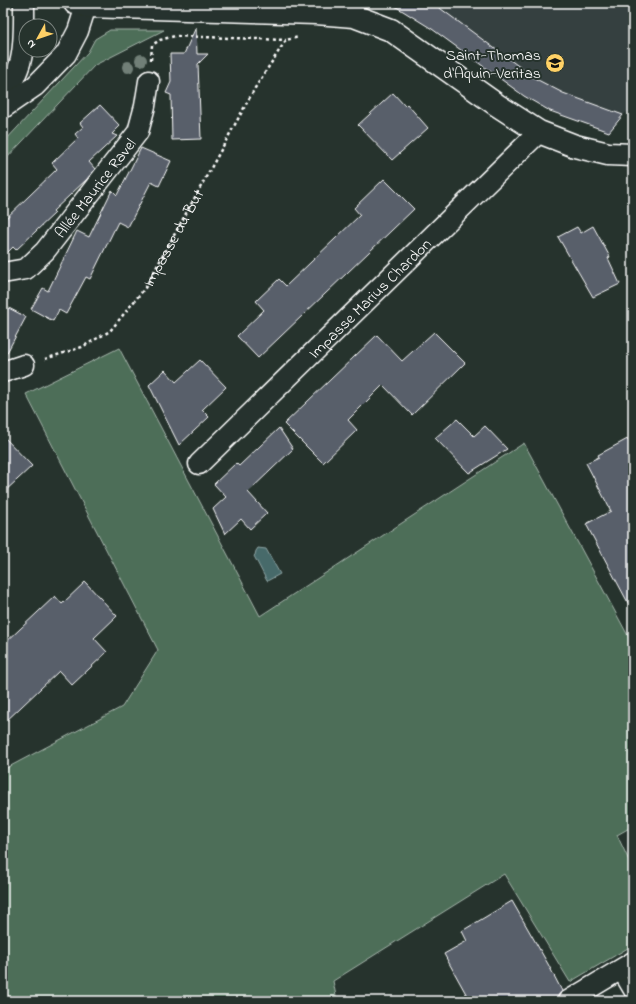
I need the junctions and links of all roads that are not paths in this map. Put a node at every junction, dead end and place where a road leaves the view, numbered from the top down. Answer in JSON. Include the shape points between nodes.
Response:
{"nodes":[{"id":1,"x":24,"y":3,"type":"edge"},
{"id":2,"x":81,"y":4,"type":"edge"},
{"id":3,"x":149,"y":81,"type":"road end"},
{"id":4,"x":3,"y":100,"type":"edge"},
{"id":5,"x":3,"y":108,"type":"edge"},
{"id":6,"x":539,"y":132,"type":"junction"},
{"id":7,"x":633,"y":155,"type":"edge"},
{"id":8,"x":3,"y":273,"type":"edge"},
{"id":9,"x":24,"y":366,"type":"road end"},
{"id":10,"x":3,"y":372,"type":"edge"},
{"id":11,"x":199,"y":464,"type":"dead end"},
{"id":12,"x":625,"y":966,"type":"edge"},
{"id":13,"x":633,"y":998,"type":"edge"},
{"id":14,"x":568,"y":1001,"type":"edge"}],
"edges":[{"from":1,"to":4,"type":"street","via":[[20,62]]},
{"from":2,"to":5,"type":"street","via":[[78,31],[66,54],[35,86]]},
{"from":2,"to":6,"type":"street","via":[[354,16],[391,30]]},
{"from":3,"to":8,"type":"street","name":"Allée Maurice Ravel","via":[[138,132],[45,251],[26,269]]},
{"from":6,"to":7,"type":"street","via":[[575,146],[608,154]]},
{"from":6,"to":11,"type":"street","name":"Impasse Marius Chardon"},
{"from":9,"to":10,"type":"street"},
{"from":12,"to":13,"type":"lane"},
{"from":12,"to":14,"type":"street"}]}
